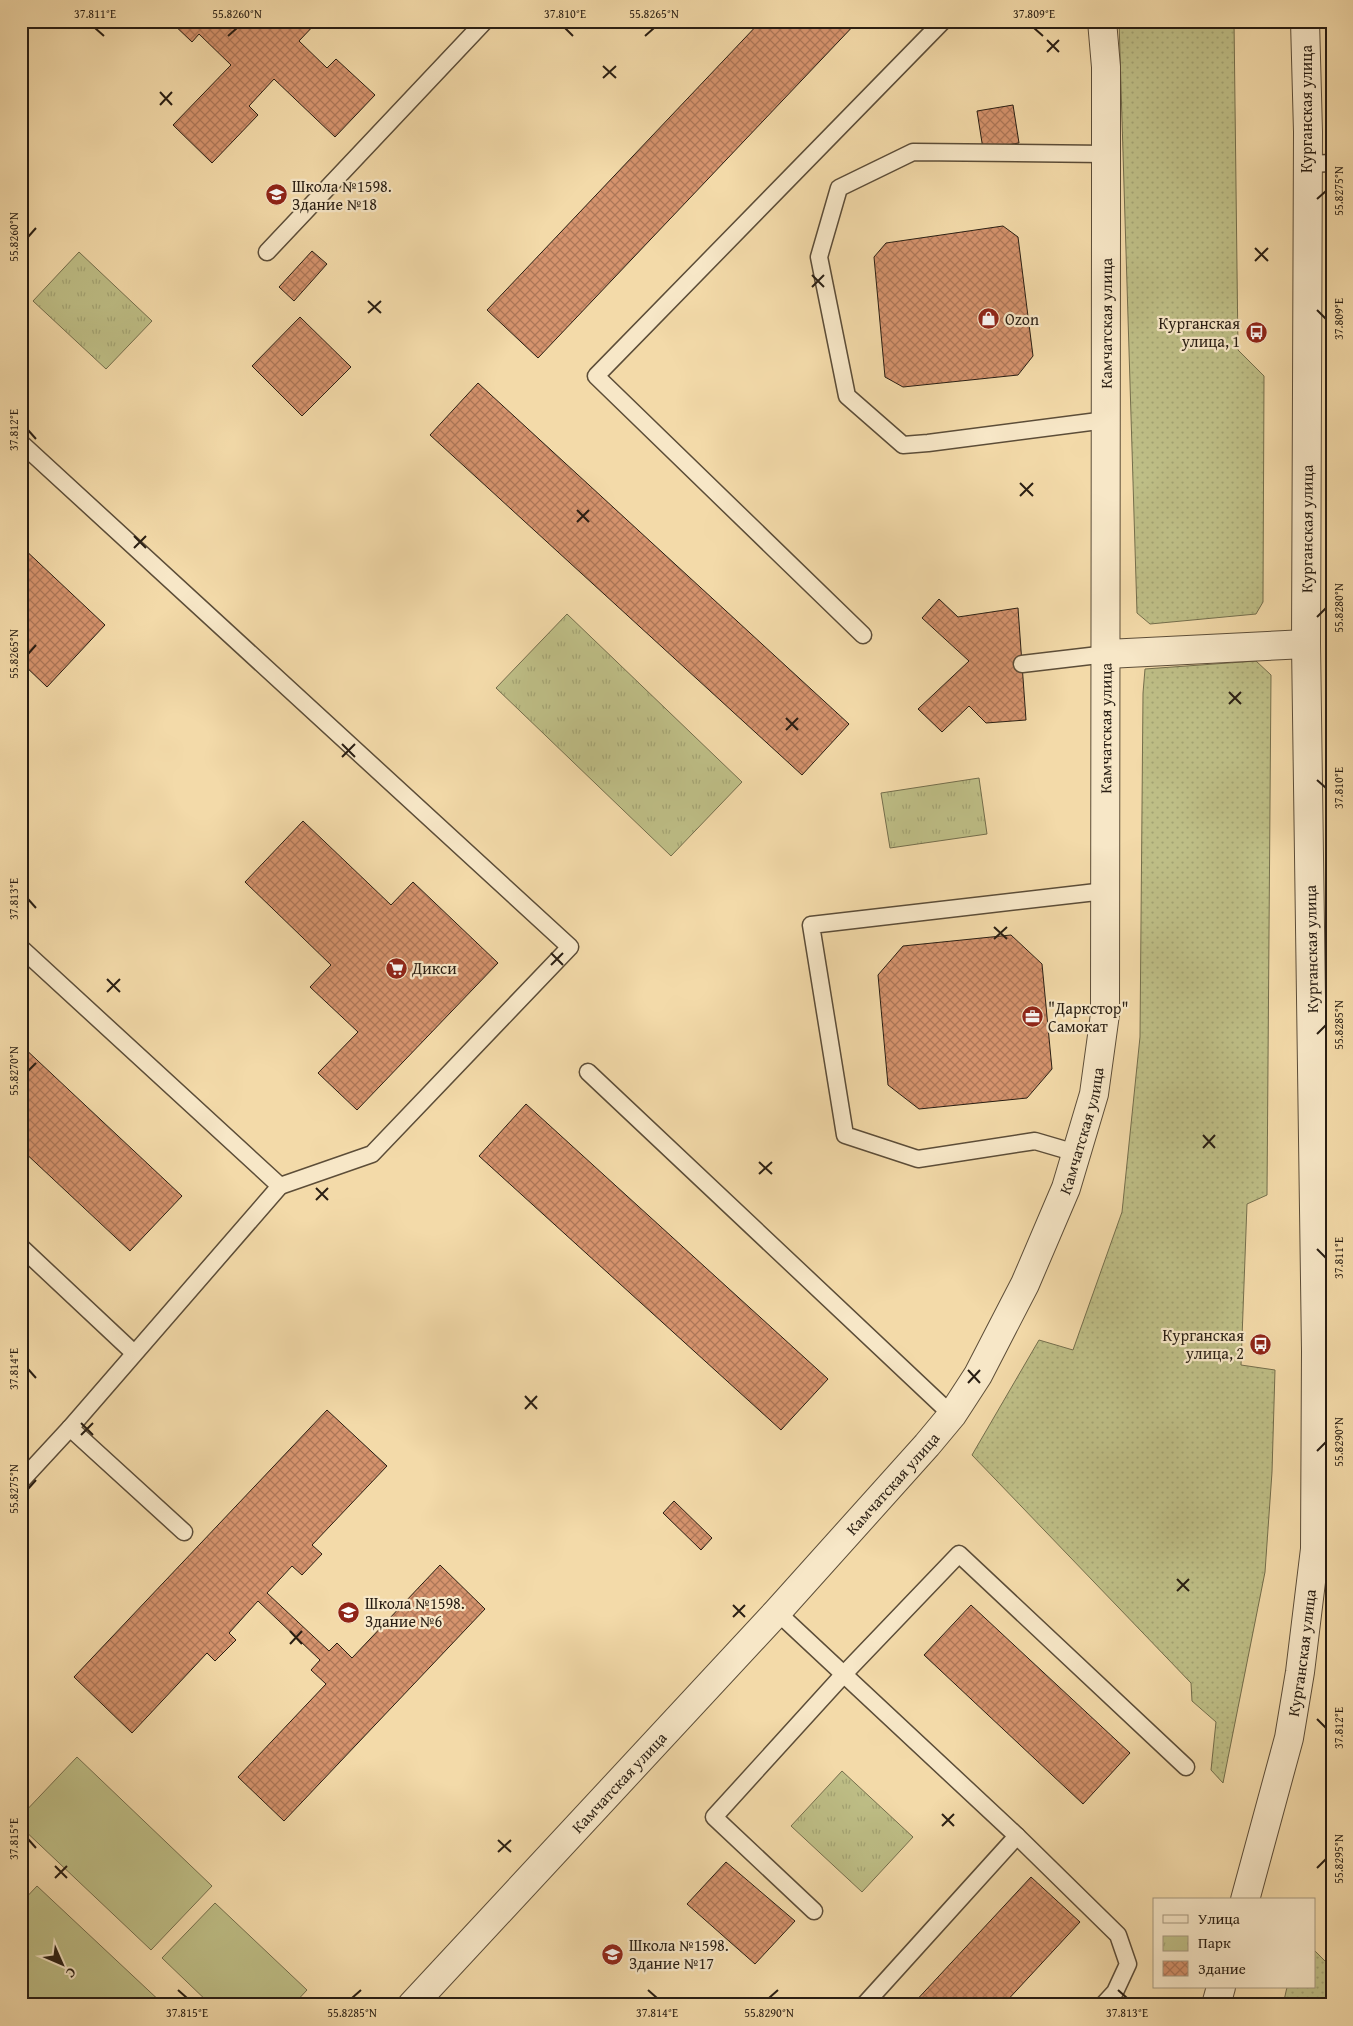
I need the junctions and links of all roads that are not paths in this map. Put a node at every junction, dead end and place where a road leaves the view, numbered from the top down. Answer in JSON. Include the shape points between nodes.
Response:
{"nodes":[{"id":1,"x":485,"y":21,"type":"edge"},
{"id":2,"x":942,"y":21,"type":"edge"},
{"id":3,"x":1102,"y":21,"type":"edge"},
{"id":4,"x":1305,"y":21,"type":"edge"},
{"id":5,"x":1106,"y":154,"type":"junction"},
{"id":6,"x":1319,"y":164,"type":"edge"},
{"id":7,"x":267,"y":252,"type":"dead end"},
{"id":8,"x":1106,"y":420,"type":"junction"},
{"id":9,"x":21,"y":443,"type":"edge"},
{"id":10,"x":863,"y":635,"type":"dead end"},
{"id":11,"x":1306,"y":644,"type":"junction"},
{"id":12,"x":1107,"y":654,"type":"junction"},
{"id":13,"x":1022,"y":664,"type":"dead end"},
{"id":14,"x":1104,"y":890,"type":"junction"},
{"id":15,"x":21,"y":948,"type":"edge"},
{"id":16,"x":588,"y":1072,"type":"dead end"},
{"id":17,"x":1322,"y":1073,"type":"edge"},
{"id":18,"x":1076,"y":1153,"type":"junction"},
{"id":19,"x":280,"y":1186,"type":"junction"},
{"id":20,"x":21,"y":1247,"type":"edge"},
{"id":21,"x":134,"y":1353,"type":"junction"},
{"id":22,"x":952,"y":1415,"type":"junction"},
{"id":23,"x":70,"y":1428,"type":"junction"},
{"id":24,"x":21,"y":1481,"type":"edge"},
{"id":25,"x":184,"y":1532,"type":"dead end"},
{"id":26,"x":778,"y":1612,"type":"junction"},
{"id":27,"x":844,"y":1674,"type":"junction"},
{"id":28,"x":1186,"y":1767,"type":"dead end"},
{"id":29,"x":1017,"y":1836,"type":"junction"},
{"id":30,"x":1246,"y":1898,"type":"edge"},
{"id":31,"x":814,"y":1910,"type":"dead end"},
{"id":32,"x":1221,"y":1988,"type":"edge"},
{"id":33,"x":412,"y":2005,"type":"edge"},
{"id":34,"x":864,"y":2005,"type":"edge"},
{"id":35,"x":1103,"y":2005,"type":"edge"},
{"id":36,"x":1216,"y":2005,"type":"edge"}],
"edges":[{"from":1,"to":7,"type":"lane"},
{"from":2,"to":10,"type":"lane","via":[[596,376]]},
{"from":3,"to":5,"type":"street","name":"Камчатская улица","via":[[1106,66]]},
{"from":4,"to":6,"type":"street","name":"Курганская улица"},
{"from":5,"to":8,"type":"street","name":"Камчатская улица"},
{"from":5,"to":8,"type":"lane","via":[[913,152],[839,188],[819,257],[847,396],[903,445]]},
{"from":6,"to":11,"type":"street","name":"Курганская улица"},
{"from":8,"to":12,"type":"street","name":"Камчатская улица"},
{"from":9,"to":19,"type":"lane","via":[[570,947],[372,1154]]},
{"from":11,"to":12,"type":"street"},
{"from":11,"to":17,"type":"street","name":"Курганская улица"},
{"from":12,"to":13,"type":"lane"},
{"from":12,"to":14,"type":"street","name":"Камчатская улица"},
{"from":14,"to":18,"type":"street","name":"Камчатская улица","via":[[1105,1014],[1094,1094]]},
{"from":14,"to":18,"type":"lane","via":[[811,925],[845,1135],[918,1159],[1035,1141]]},
{"from":15,"to":19,"type":"lane"},
{"from":16,"to":22,"type":"lane"},
{"from":17,"to":30,"type":"street","name":"Курганская улица","via":[[1315,1549],[1289,1738]]},
{"from":18,"to":22,"type":"street","name":"Камчатская улица","via":[[1066,1188],[1025,1284],[978,1374]]},
{"from":19,"to":21,"type":"lane"},
{"from":20,"to":21,"type":"lane"},
{"from":21,"to":23,"type":"lane"},
{"from":22,"to":26,"type":"street","name":"Камчатская улица"},
{"from":23,"to":24,"type":"lane"},
{"from":23,"to":25,"type":"lane"},
{"from":26,"to":27,"type":"lane"},
{"from":26,"to":33,"type":"street","name":"Камчатская улица"},
{"from":27,"to":28,"type":"lane","via":[[960,1554]]},
{"from":27,"to":29,"type":"lane"},
{"from":27,"to":31,"type":"lane","via":[[714,1817]]},
{"from":29,"to":34,"type":"lane"},
{"from":29,"to":35,"type":"lane","via":[[1118,1935],[1128,1964],[1115,1992]]},
{"from":32,"to":36,"type":"street"}]}
